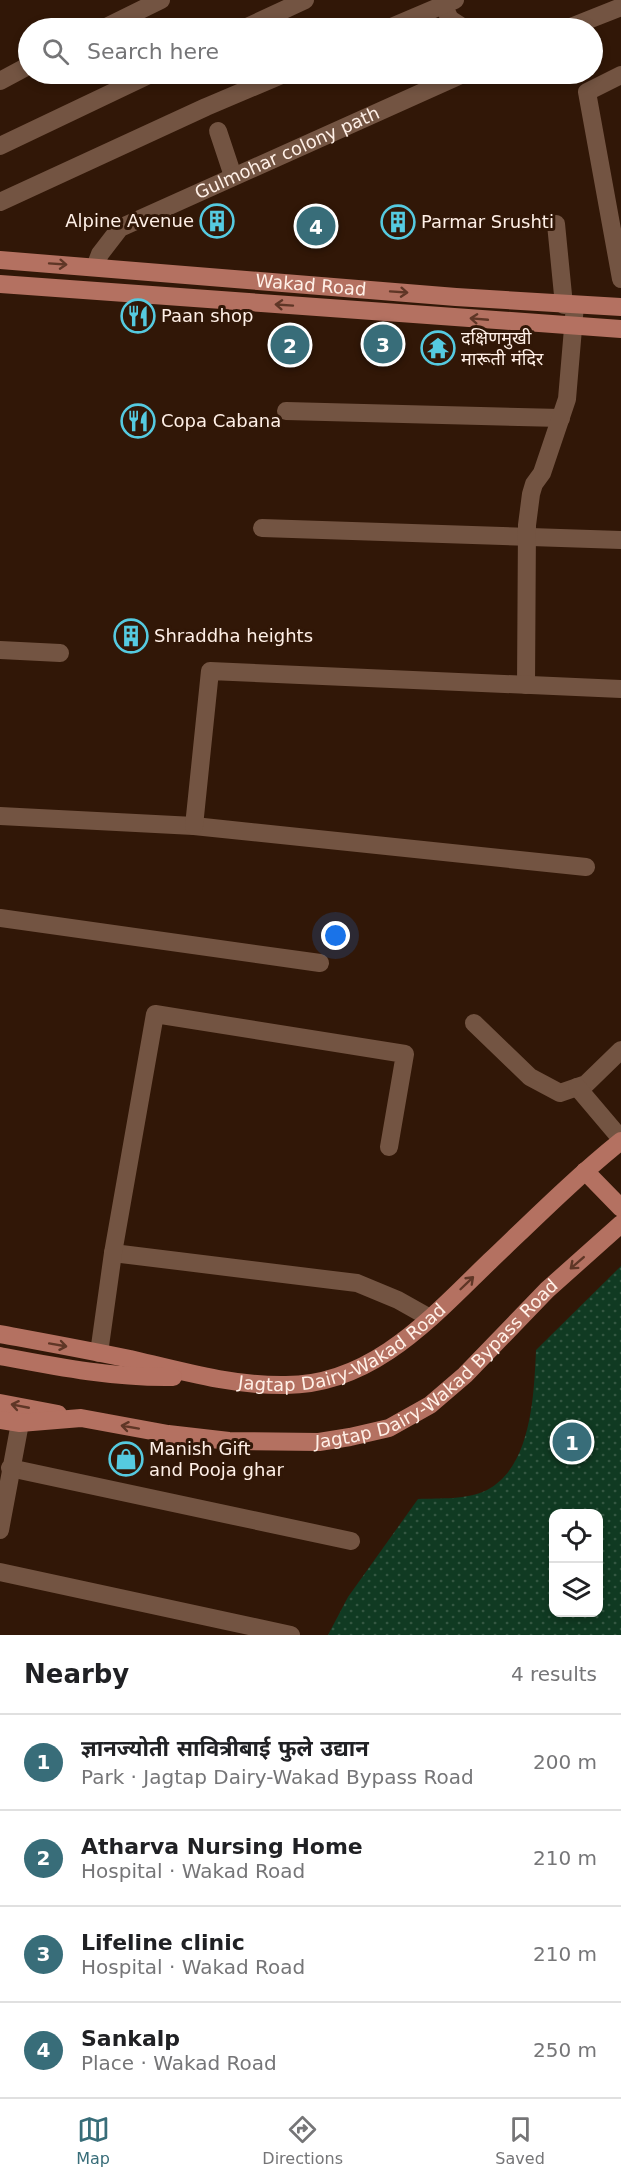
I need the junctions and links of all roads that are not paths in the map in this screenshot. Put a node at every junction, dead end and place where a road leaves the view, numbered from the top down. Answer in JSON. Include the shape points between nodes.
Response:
{"nodes":[{"id":1,"x":161,"y":0,"type":"edge"},
{"id":2,"x":305,"y":0,"type":"edge"},
{"id":3,"x":449,"y":3,"type":"edge"},
{"id":4,"x":621,"y":7,"type":"edge"},
{"id":5,"x":124,"y":18,"type":"edge"},
{"id":6,"x":266,"y":18,"type":"edge"},
{"id":7,"x":413,"y":18,"type":"edge"},
{"id":8,"x":450,"y":18,"type":"edge"},
{"id":9,"x":593,"y":18,"type":"edge"},
{"id":10,"x":18,"y":71,"type":"edge"},
{"id":11,"x":621,"y":75,"type":"edge"},
{"id":12,"x":0,"y":81,"type":"edge"},
{"id":13,"x":130,"y":84,"type":"edge"},
{"id":14,"x":260,"y":84,"type":"edge"},
{"id":15,"x":440,"y":84,"type":"edge"},
{"id":16,"x":218,"y":131,"type":"dead end"},
{"id":17,"x":0,"y":146,"type":"edge"},
{"id":18,"x":233,"y":176,"type":"junction"},
{"id":19,"x":0,"y":202,"type":"edge"},
{"id":20,"x":556,"y":224,"type":"dead end"},
{"id":21,"x":0,"y":260,"type":"edge"},
{"id":22,"x":95,"y":267,"type":"junction"},
{"id":23,"x":621,"y":279,"type":"edge"},
{"id":24,"x":0,"y":284,"type":"edge"},
{"id":25,"x":569,"y":305,"type":"junction"},
{"id":26,"x":621,"y":307,"type":"edge"},
{"id":27,"x":574,"y":326,"type":"junction"},
{"id":28,"x":621,"y":329,"type":"edge"},
{"id":29,"x":286,"y":411,"type":"dead end"},
{"id":30,"x":561,"y":418,"type":"junction"},
{"id":31,"x":262,"y":528,"type":"dead end"},
{"id":32,"x":527,"y":537,"type":"junction"},
{"id":33,"x":621,"y":540,"type":"edge"},
{"id":34,"x":0,"y":650,"type":"edge"},
{"id":35,"x":60,"y":653,"type":"dead end"},
{"id":36,"x":526,"y":685,"type":"junction"},
{"id":37,"x":621,"y":688,"type":"edge"},
{"id":38,"x":0,"y":816,"type":"edge"},
{"id":39,"x":195,"y":826,"type":"junction"},
{"id":40,"x":586,"y":867,"type":"dead end"},
{"id":41,"x":0,"y":918,"type":"edge"},
{"id":42,"x":320,"y":963,"type":"dead end"},
{"id":43,"x":474,"y":1023,"type":"dead end"},
{"id":44,"x":621,"y":1050,"type":"edge"},
{"id":45,"x":577,"y":1087,"type":"junction"},
{"id":46,"x":621,"y":1140,"type":"edge"},
{"id":47,"x":389,"y":1147,"type":"dead end"},
{"id":48,"x":585,"y":1171,"type":"junction"},
{"id":49,"x":621,"y":1208,"type":"edge"},
{"id":50,"x":621,"y":1224,"type":"edge"},
{"id":51,"x":113,"y":1253,"type":"junction"},
{"id":52,"x":430,"y":1318,"type":"junction"},
{"id":53,"x":0,"y":1334,"type":"edge"},
{"id":54,"x":99,"y":1353,"type":"junction"},
{"id":55,"x":0,"y":1356,"type":"edge"},
{"id":56,"x":201,"y":1376,"type":"junction"},
{"id":57,"x":0,"y":1402,"type":"edge"},
{"id":58,"x":81,"y":1418,"type":"junction"},
{"id":59,"x":0,"y":1420,"type":"edge"},
{"id":60,"x":20,"y":1423,"type":"junction"},
{"id":61,"x":10,"y":1468,"type":"junction"},
{"id":62,"x":0,"y":1530,"type":"edge"},
{"id":63,"x":351,"y":1541,"type":"dead end"},
{"id":64,"x":0,"y":1572,"type":"edge"},
{"id":65,"x":291,"y":1635,"type":"edge"}],
"edges":[{"from":1,"to":5,"type":"street"},
{"from":2,"to":6,"type":"street"},
{"from":3,"to":7,"type":"street"},
{"from":3,"to":8,"type":"street"},
{"from":4,"to":9,"type":"street"},
{"from":10,"to":12,"type":"street"},
{"from":11,"to":23,"type":"street","via":[[587,92]]},
{"from":13,"to":17,"type":"street"},
{"from":14,"to":19,"type":"street"},
{"from":15,"to":18,"type":"street","name":"Gulmohar colony path"},
{"from":16,"to":18,"type":"street"},
{"from":18,"to":22,"type":"street","name":"Gulmohar colony path","via":[[120,228],[99,254]]},
{"from":20,"to":25,"type":"street"},
{"from":21,"to":22,"type":"main road","name":"Wakad Road","one_way":true},
{"from":22,"to":25,"type":"main road","name":"Wakad Road","one_way":true},
{"from":27,"to":24,"type":"main road","name":"Wakad Road","one_way":true},
{"from":25,"to":26,"type":"main road","name":"Wakad Road"},
{"from":25,"to":27,"type":"street"},
{"from":27,"to":28,"type":"main road","name":"Wakad Road"},
{"from":27,"to":30,"type":"street","via":[[567,399]]},
{"from":29,"to":30,"type":"street"},
{"from":30,"to":32,"type":"street","via":[[531,494]]},
{"from":31,"to":32,"type":"street"},
{"from":32,"to":33,"type":"street"},
{"from":32,"to":36,"type":"street"},
{"from":34,"to":35,"type":"street"},
{"from":36,"to":37,"type":"street"},
{"from":36,"to":39,"type":"street","via":[[210,671]]},
{"from":38,"to":39,"type":"street"},
{"from":39,"to":40,"type":"street"},
{"from":41,"to":42,"type":"street"},
{"from":43,"to":45,"type":"street","via":[[530,1077],[560,1093]]},
{"from":44,"to":45,"type":"street","via":[[586,1084]]},
{"from":45,"to":46,"type":"street"},
{"from":46,"to":48,"type":"main road","name":"Jagtap Dairy-Wakad Road"},
{"from":47,"to":51,"type":"street","via":[[405,1054],[155,1014]]},
{"from":48,"to":49,"type":"main road"},
{"from":52,"to":48,"type":"main road","name":"Jagtap Dairy-Wakad Road","one_way":true},
{"from":50,"to":58,"type":"main road","name":"Jagtap Dairy-Wakad Bypass Road","one_way":true,"via":[[547,1290],[465,1375],[429,1405],[389,1428],[319,1442],[229,1441]]},
{"from":51,"to":52,"type":"street","via":[[357,1283]]},
{"from":51,"to":54,"type":"street"},
{"from":52,"to":56,"type":"main road","name":"Jagtap Dairy-Wakad Road","via":[[392,1350],[335,1379],[288,1386]]},
{"from":53,"to":54,"type":"main road","name":"Jagtap Dairy-Wakad Road","one_way":true},
{"from":54,"to":56,"type":"main road","name":"Jagtap Dairy-Wakad Road"},
{"from":55,"to":56,"type":"main road","via":[[138,1378]]},
{"from":58,"to":57,"type":"main road","one_way":true},
{"from":58,"to":60,"type":"main road"},
{"from":59,"to":60,"type":"main road"},
{"from":60,"to":61,"type":"street"},
{"from":61,"to":62,"type":"street"},
{"from":61,"to":63,"type":"street"},
{"from":64,"to":65,"type":"street"}]}
